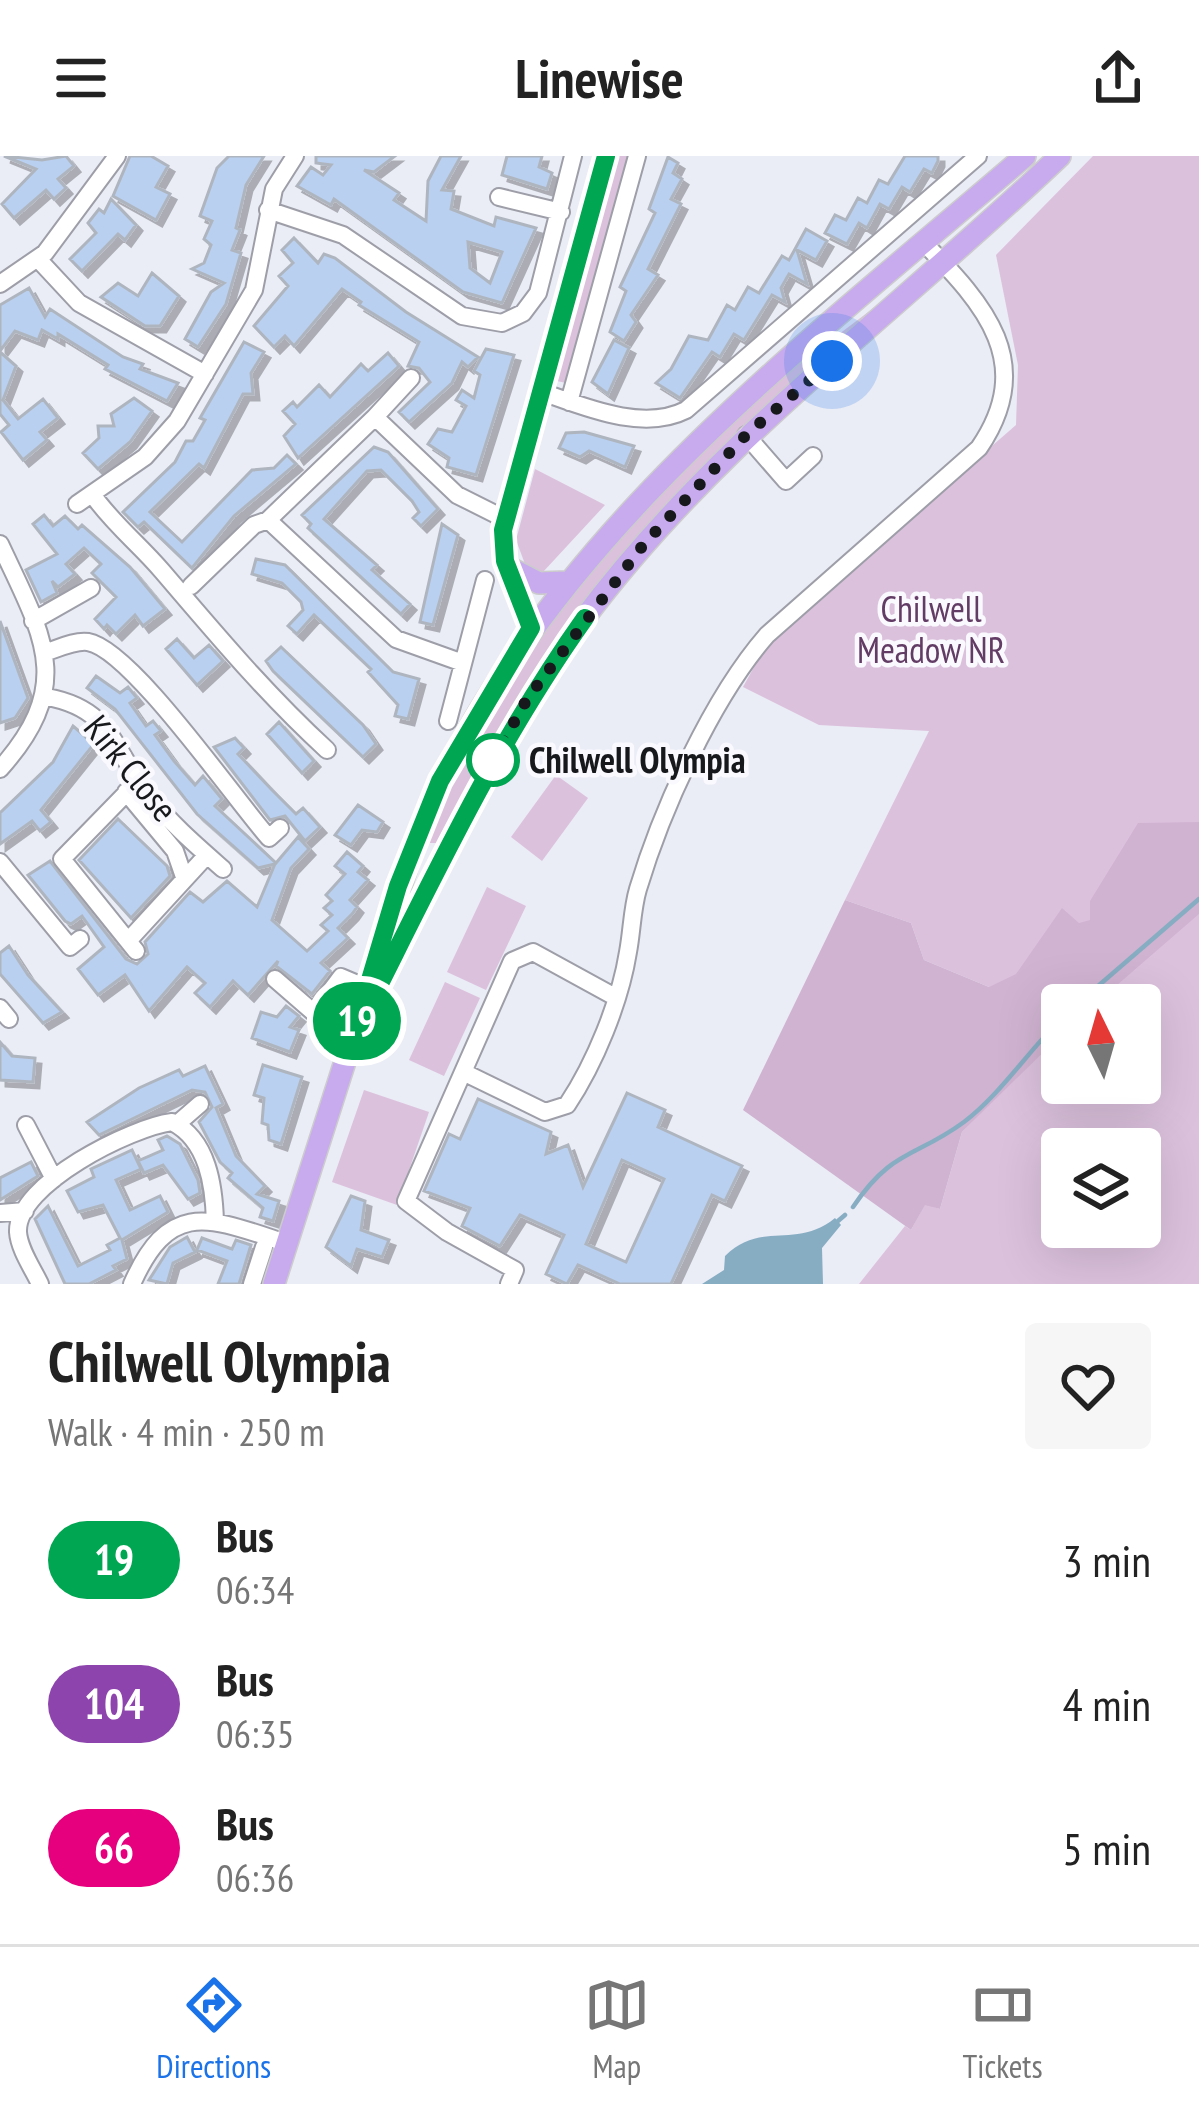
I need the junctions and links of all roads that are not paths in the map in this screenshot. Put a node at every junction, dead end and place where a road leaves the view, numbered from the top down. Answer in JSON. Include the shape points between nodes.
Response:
{"nodes":[{"id":1,"x":117,"y":156,"type":"edge"},
{"id":2,"x":295,"y":156,"type":"edge"},
{"id":3,"x":573,"y":156,"type":"edge"},
{"id":4,"x":606,"y":156,"type":"edge"},
{"id":5,"x":637,"y":156,"type":"edge"},
{"id":6,"x":978,"y":156,"type":"edge"},
{"id":7,"x":1025,"y":156,"type":"edge"},
{"id":8,"x":1060,"y":156,"type":"edge"},
{"id":9,"x":499,"y":197,"type":"dead end"},
{"id":10,"x":268,"y":209,"type":"junction"},
{"id":11,"x":561,"y":212,"type":"junction"},
{"id":12,"x":924,"y":243,"type":"junction"},
{"id":13,"x":38,"y":259,"type":"junction"},
{"id":14,"x":952,"y":272,"type":"junction"},
{"id":15,"x":0,"y":284,"type":"edge"},
{"id":16,"x":205,"y":374,"type":"junction"},
{"id":17,"x":411,"y":378,"type":"dead end"},
{"id":18,"x":542,"y":392,"type":"junction"},
{"id":19,"x":569,"y":402,"type":"junction"},
{"id":20,"x":375,"y":417,"type":"junction"},
{"id":21,"x":746,"y":435,"type":"junction"},
{"id":22,"x":813,"y":456,"type":"dead end"},
{"id":23,"x":505,"y":519,"type":"junction"},
{"id":24,"x":268,"y":520,"type":"junction"},
{"id":25,"x":0,"y":544,"type":"edge"},
{"id":26,"x":508,"y":567,"type":"junction"},
{"id":27,"x":485,"y":580,"type":"dead end"},
{"id":28,"x":566,"y":582,"type":"junction"},
{"id":29,"x":191,"y":586,"type":"dead end"},
{"id":30,"x":91,"y":588,"type":"dead end"},
{"id":31,"x":33,"y":621,"type":"junction"},
{"id":32,"x":531,"y":628,"type":"junction"},
{"id":33,"x":44,"y":653,"type":"junction"},
{"id":34,"x":463,"y":663,"type":"junction"},
{"id":35,"x":46,"y":697,"type":"junction"},
{"id":36,"x":448,"y":721,"type":"dead end"},
{"id":37,"x":210,"y":731,"type":"dead end"},
{"id":38,"x":193,"y":745,"type":"junction"},
{"id":39,"x":327,"y":750,"type":"dead end"},
{"id":40,"x":0,"y":769,"type":"edge"},
{"id":41,"x":133,"y":786,"type":"junction"},
{"id":42,"x":280,"y":828,"type":"dead end"},
{"id":43,"x":0,"y":862,"type":"edge"},
{"id":44,"x":195,"y":867,"type":"junction"},
{"id":45,"x":223,"y":869,"type":"dead end"},
{"id":46,"x":80,"y":939,"type":"dead end"},
{"id":47,"x":629,"y":950,"type":"junction"},
{"id":48,"x":275,"y":979,"type":"dead end"},
{"id":49,"x":593,"y":981,"type":"junction"},
{"id":50,"x":367,"y":988,"type":"junction"},
{"id":51,"x":616,"y":998,"type":"junction"},
{"id":52,"x":314,"y":1012,"type":"junction"},
{"id":53,"x":353,"y":1037,"type":"junction"},
{"id":54,"x":463,"y":1072,"type":"junction"},
{"id":55,"x":200,"y":1104,"type":"dead end"},
{"id":56,"x":177,"y":1124,"type":"junction"},
{"id":57,"x":26,"y":1125,"type":"dead end"},
{"id":58,"x":55,"y":1179,"type":"junction"},
{"id":59,"x":25,"y":1211,"type":"junction"},
{"id":60,"x":0,"y":1213,"type":"edge"},
{"id":61,"x":215,"y":1222,"type":"junction"},
{"id":62,"x":275,"y":1245,"type":"junction"},
{"id":63,"x":40,"y":1284,"type":"edge"},
{"id":64,"x":132,"y":1284,"type":"edge"},
{"id":65,"x":252,"y":1284,"type":"edge"},
{"id":66,"x":274,"y":1284,"type":"edge"},
{"id":67,"x":509,"y":1284,"type":"edge"}],
"edges":[{"from":1,"to":13,"type":"street"},
{"from":2,"to":10,"type":"street"},
{"from":3,"to":11,"type":"street"},
{"from":4,"to":18,"type":"main road"},
{"from":5,"to":19,"type":"street"},
{"from":6,"to":19,"type":"street","via":[[686,410],[656,420]]},
{"from":7,"to":12,"type":"main road"},
{"from":8,"to":14,"type":"main road"},
{"from":9,"to":11,"type":"street"},
{"from":10,"to":11,"type":"street","via":[[343,235],[462,316],[492,323],[531,305]]},
{"from":10,"to":16,"type":"street","via":[[254,290]]},
{"from":12,"to":14,"type":"street"},
{"from":12,"to":28,"type":"main road","via":[[680,455]]},
{"from":13,"to":15,"type":"street"},
{"from":13,"to":16,"type":"street","via":[[79,303]]},
{"from":14,"to":21,"type":"main road"},
{"from":14,"to":47,"type":"street","via":[[997,330],[1004,383],[997,420],[980,448],[745,662],[653,846]]},
{"from":16,"to":39,"type":"street","via":[[158,446],[84,499],[214,619],[248,676]]},
{"from":17,"to":20,"type":"street"},
{"from":18,"to":19,"type":"street"},
{"from":18,"to":23,"type":"main road"},
{"from":20,"to":23,"type":"street","via":[[457,495]]},
{"from":20,"to":24,"type":"street"},
{"from":21,"to":22,"type":"street","via":[[786,481]]},
{"from":21,"to":53,"type":"main road","via":[[644,544],[527,699]]},
{"from":23,"to":26,"type":"main road"},
{"from":24,"to":29,"type":"street"},
{"from":24,"to":34,"type":"street","via":[[396,639]]},
{"from":25,"to":31,"type":"street"},
{"from":26,"to":28,"type":"main road","via":[[539,583]]},
{"from":26,"to":32,"type":"main road"},
{"from":27,"to":34,"type":"street"},
{"from":28,"to":32,"type":"main road"},
{"from":30,"to":31,"type":"street"},
{"from":31,"to":33,"type":"street"},
{"from":32,"to":50,"type":"main road","via":[[440,781]]},
{"from":33,"to":35,"type":"street"},
{"from":33,"to":38,"type":"street","via":[[85,641],[107,649]]},
{"from":34,"to":36,"type":"street"},
{"from":35,"to":40,"type":"street"},
{"from":35,"to":41,"type":"street","name":"Kirk Close","via":[[100,720]]},
{"from":37,"to":38,"type":"street"},
{"from":38,"to":42,"type":"street","via":[[269,838]]},
{"from":41,"to":44,"type":"street","name":"Kirk Close"},
{"from":41,"to":44,"type":"street"},
{"from":41,"to":44,"type":"street","via":[[62,859],[132,946]]},
{"from":43,"to":46,"type":"street","via":[[70,947]]},
{"from":44,"to":45,"type":"street","name":"Kirk Close"},
{"from":47,"to":49,"type":"street","via":[[611,976]]},
{"from":47,"to":51,"type":"street"},
{"from":48,"to":52,"type":"street"},
{"from":49,"to":51,"type":"street"},
{"from":49,"to":54,"type":"street","via":[[533,952],[512,961]]},
{"from":50,"to":52,"type":"street","via":[[341,977]]},
{"from":50,"to":53,"type":"main road"},
{"from":51,"to":54,"type":"street","via":[[560,1111],[528,1105]]},
{"from":52,"to":53,"type":"street"},
{"from":53,"to":62,"type":"main road"},
{"from":54,"to":67,"type":"street","via":[[406,1201],[515,1270]]},
{"from":55,"to":56,"type":"street"},
{"from":56,"to":58,"type":"street","via":[[136,1130]]},
{"from":56,"to":61,"type":"street","via":[[213,1181]]},
{"from":57,"to":58,"type":"street"},
{"from":58,"to":59,"type":"street"},
{"from":59,"to":60,"type":"street"},
{"from":59,"to":63,"type":"street","via":[[18,1234]]},
{"from":61,"to":62,"type":"street"},
{"from":61,"to":64,"type":"street","via":[[182,1224],[159,1236]]},
{"from":62,"to":65,"type":"street"},
{"from":62,"to":66,"type":"main road"}]}
